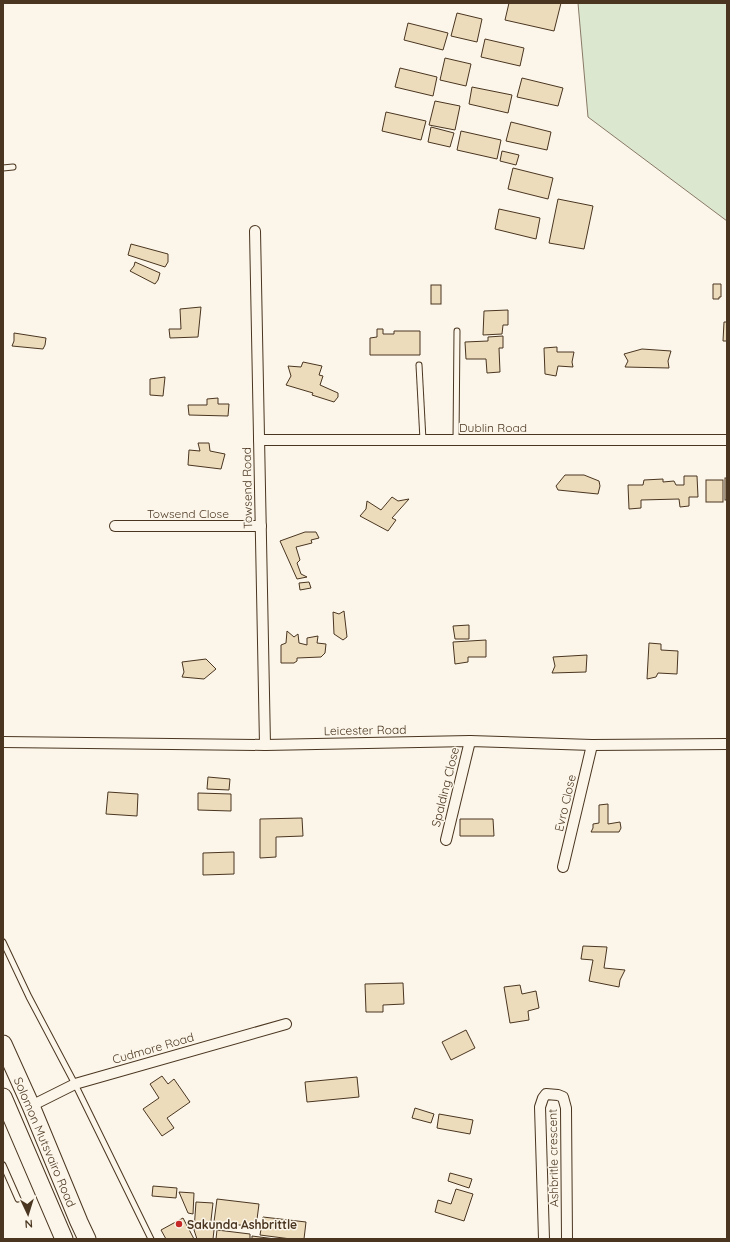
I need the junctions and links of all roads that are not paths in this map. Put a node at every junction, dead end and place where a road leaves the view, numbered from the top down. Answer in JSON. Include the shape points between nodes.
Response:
{"nodes":[{"id":1,"x":14,"y":167,"type":"dead end"},
{"id":2,"x":3,"y":168,"type":"edge"},
{"id":3,"x":255,"y":231,"type":"dead end"},
{"id":4,"x":457,"y":331,"type":"dead end"},
{"id":5,"x":419,"y":365,"type":"dead end"},
{"id":6,"x":259,"y":440,"type":"junction"},
{"id":7,"x":423,"y":440,"type":"junction"},
{"id":8,"x":456,"y":440,"type":"junction"},
{"id":9,"x":727,"y":440,"type":"edge"},
{"id":10,"x":115,"y":526,"type":"dead end"},
{"id":11,"x":261,"y":526,"type":"junction"},
{"id":12,"x":470,"y":741,"type":"junction"},
{"id":13,"x":3,"y":742,"type":"edge"},
{"id":14,"x":592,"y":744,"type":"junction"},
{"id":15,"x":727,"y":744,"type":"edge"},
{"id":16,"x":265,"y":746,"type":"junction"},
{"id":17,"x":446,"y":840,"type":"dead end"},
{"id":18,"x":564,"y":867,"type":"dead end"},
{"id":19,"x":3,"y":942,"type":"edge"},
{"id":20,"x":286,"y":1024,"type":"dead end"},
{"id":21,"x":3,"y":1044,"type":"edge"},
{"id":22,"x":75,"y":1084,"type":"junction"},
{"id":23,"x":3,"y":1097,"type":"edge"},
{"id":24,"x":31,"y":1106,"type":"junction"},
{"id":25,"x":3,"y":1165,"type":"edge"},
{"id":26,"x":18,"y":1199,"type":"dead end"},
{"id":27,"x":64,"y":1239,"type":"edge"},
{"id":28,"x":87,"y":1239,"type":"edge"},
{"id":29,"x":151,"y":1239,"type":"edge"},
{"id":30,"x":544,"y":1239,"type":"edge"},
{"id":31,"x":567,"y":1239,"type":"edge"}],
"edges":[{"from":1,"to":2,"type":"lane"},
{"from":3,"to":6,"type":"street","name":"Towsend Road"},
{"from":4,"to":8,"type":"lane"},
{"from":5,"to":7,"type":"lane"},
{"from":6,"to":7,"type":"street","name":"Dublin Road"},
{"from":6,"to":11,"type":"street","name":"Towsend Road"},
{"from":7,"to":8,"type":"street","name":"Dublin Road"},
{"from":8,"to":9,"type":"street","name":"Dublin Road"},
{"from":10,"to":11,"type":"street","name":"Towsend Close"},
{"from":11,"to":16,"type":"street","name":"Towsend Road"},
{"from":12,"to":14,"type":"street","name":"Leicester Road"},
{"from":12,"to":16,"type":"street","name":"Leicester Road"},
{"from":12,"to":17,"type":"street","name":"Spalding Close"},
{"from":13,"to":16,"type":"street","name":"Leicester Road"},
{"from":14,"to":15,"type":"street","name":"Leicester Road"},
{"from":14,"to":18,"type":"street","name":"Evro Close"},
{"from":19,"to":22,"type":"lane"},
{"from":20,"to":22,"type":"street","name":"Cudmore Road"},
{"from":21,"to":24,"type":"highway","name":"Solomon Mutsvairo Road"},
{"from":22,"to":24,"type":"street","name":"Cudmore Road"},
{"from":22,"to":29,"type":"lane"},
{"from":23,"to":27,"type":"highway"},
{"from":24,"to":28,"type":"highway","name":"Solomon Mutsvairo Road"},
{"from":25,"to":26,"type":"lane"},
{"from":30,"to":31,"type":"street","name":"Ashbritle crescent","via":[[540,1107],[546,1094],[563,1098],[566,1108]]}]}
